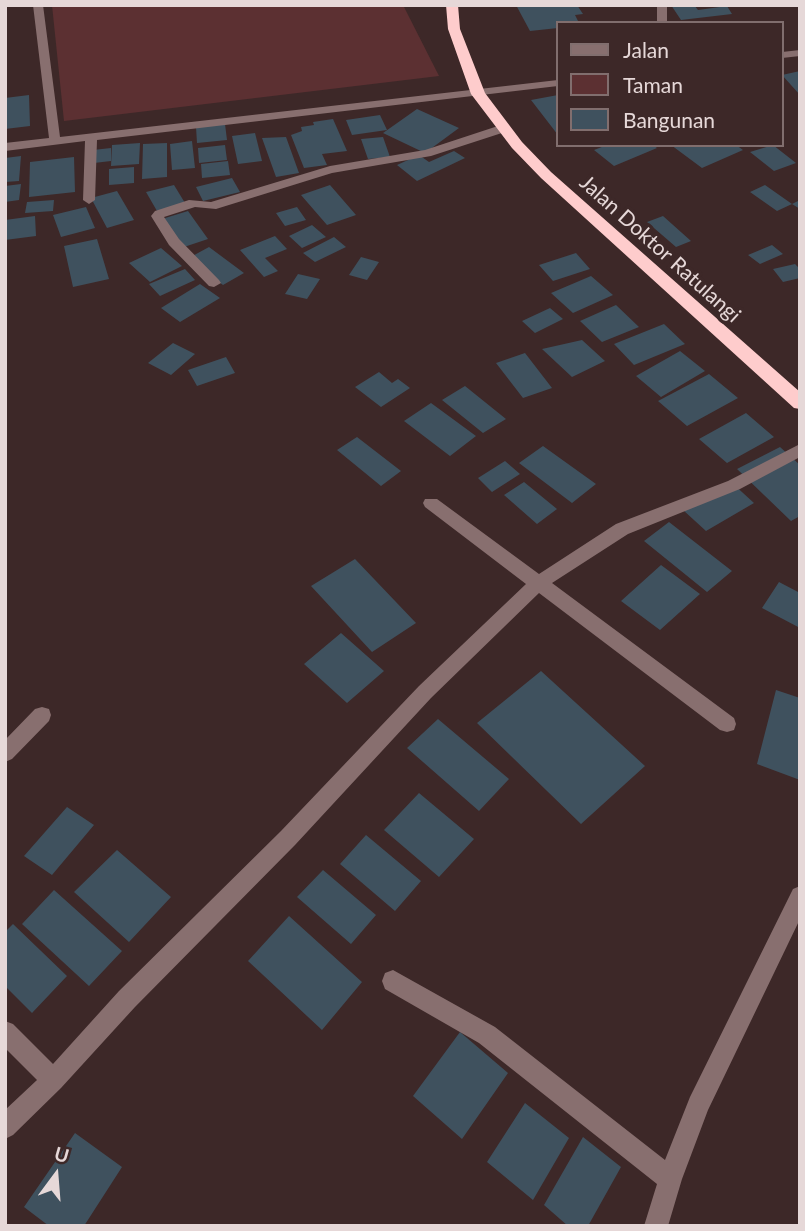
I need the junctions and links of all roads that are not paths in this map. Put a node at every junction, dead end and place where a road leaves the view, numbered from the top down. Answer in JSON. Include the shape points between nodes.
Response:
{"nodes":[{"id":1,"x":38,"y":5,"type":"edge"},
{"id":2,"x":452,"y":5,"type":"edge"},
{"id":3,"x":556,"y":83,"type":"edge"},
{"id":4,"x":478,"y":94,"type":"junction"},
{"id":5,"x":504,"y":128,"type":"junction"},
{"id":6,"x":91,"y":137,"type":"junction"},
{"id":7,"x":55,"y":141,"type":"junction"},
{"id":8,"x":5,"y":147,"type":"edge"},
{"id":9,"x":89,"y":200,"type":"dead end"},
{"id":10,"x":214,"y":283,"type":"dead end"},
{"id":11,"x":800,"y":403,"type":"edge"},
{"id":12,"x":800,"y":450,"type":"edge"},
{"id":13,"x":431,"y":503,"type":"dead end"},
{"id":14,"x":537,"y":584,"type":"junction"},
{"id":15,"x":42,"y":715,"type":"dead end"},
{"id":16,"x":727,"y":724,"type":"dead end"},
{"id":17,"x":5,"y":753,"type":"edge"},
{"id":18,"x":800,"y":896,"type":"edge"},
{"id":19,"x":393,"y":981,"type":"dead end"},
{"id":20,"x":5,"y":1032,"type":"edge"},
{"id":21,"x":52,"y":1080,"type":"junction"},
{"id":22,"x":5,"y":1127,"type":"edge"},
{"id":23,"x":670,"y":1179,"type":"junction"},
{"id":24,"x":656,"y":1226,"type":"edge"}],
"edges":[{"from":1,"to":7,"type":"street"},
{"from":2,"to":4,"type":"highway","name":"Jalan Doktor Ratulangi","via":[[454,29]]},
{"from":3,"to":4,"type":"street"},
{"from":4,"to":5,"type":"highway","name":"Jalan Doktor Ratulangi"},
{"from":4,"to":6,"type":"street"},
{"from":5,"to":10,"type":"street","via":[[426,153],[330,170],[211,206],[194,204],[157,216],[174,242]]},
{"from":5,"to":11,"type":"highway","name":"Jalan Doktor Ratulangi","via":[[546,175]]},
{"from":6,"to":7,"type":"street"},
{"from":6,"to":9,"type":"street"},
{"from":7,"to":8,"type":"street"},
{"from":12,"to":14,"type":"street","via":[[734,485],[622,529]]},
{"from":13,"to":14,"type":"street"},
{"from":14,"to":16,"type":"street"},
{"from":14,"to":21,"type":"street","via":[[425,692]]},
{"from":15,"to":17,"type":"street"},
{"from":18,"to":23,"type":"street","via":[[716,1066]]},
{"from":19,"to":23,"type":"street","via":[[487,1035]]},
{"from":20,"to":21,"type":"street"},
{"from":21,"to":22,"type":"street"},
{"from":23,"to":24,"type":"street"}]}
